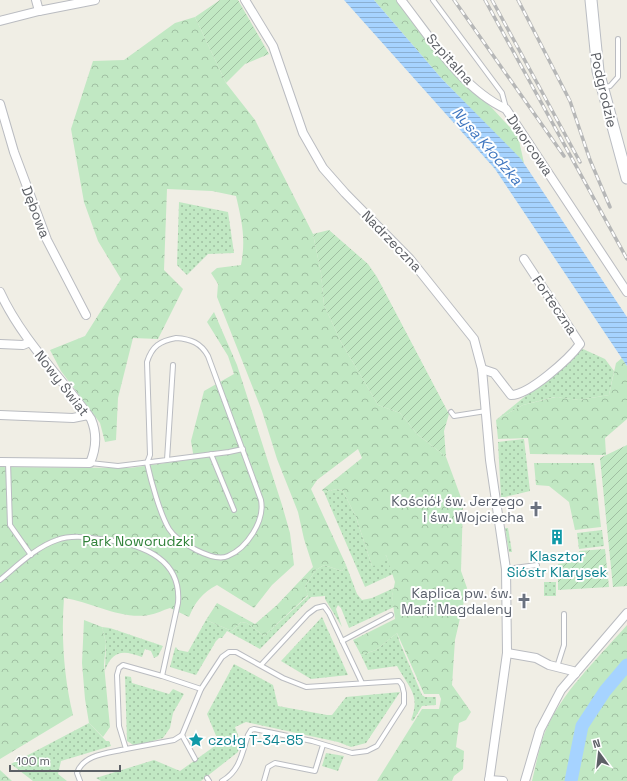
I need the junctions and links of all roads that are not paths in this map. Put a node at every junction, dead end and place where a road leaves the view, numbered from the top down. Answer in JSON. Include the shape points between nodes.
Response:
{"nodes":[{"id":1,"x":36,"y":0,"type":"edge"},
{"id":2,"x":95,"y":0,"type":"edge"},
{"id":3,"x":245,"y":0,"type":"edge"},
{"id":4,"x":401,"y":0,"type":"edge"},
{"id":5,"x":433,"y":0,"type":"edge"},
{"id":6,"x":592,"y":0,"type":"edge"},
{"id":7,"x":40,"y":11,"type":"junction"},
{"id":8,"x":0,"y":21,"type":"edge"},
{"id":9,"x":618,"y":40,"type":"dead end"},
{"id":10,"x":602,"y":88,"type":"junction"},
{"id":11,"x":0,"y":104,"type":"edge"},
{"id":12,"x":506,"y":109,"type":"junction"},
{"id":13,"x":627,"y":178,"type":"edge"},
{"id":14,"x":524,"y":259,"type":"dead end"},
{"id":15,"x":0,"y":292,"type":"edge"},
{"id":16,"x":627,"y":292,"type":"edge"},
{"id":17,"x":86,"y":315,"type":"dead end"},
{"id":18,"x":30,"y":342,"type":"junction"},
{"id":19,"x":0,"y":344,"type":"edge"},
{"id":20,"x":173,"y":365,"type":"dead end"},
{"id":21,"x":482,"y":369,"type":"junction"},
{"id":22,"x":486,"y":411,"type":"junction"},
{"id":23,"x":451,"y":412,"type":"dead end"},
{"id":24,"x":0,"y":415,"type":"edge"},
{"id":25,"x":88,"y":415,"type":"junction"},
{"id":26,"x":243,"y":449,"type":"junction"},
{"id":27,"x":211,"y":454,"type":"junction"},
{"id":28,"x":167,"y":460,"type":"junction"},
{"id":29,"x":4,"y":462,"type":"edge"},
{"id":30,"x":90,"y":463,"type":"junction"},
{"id":31,"x":147,"y":463,"type":"junction"},
{"id":32,"x":234,"y":510,"type":"dead end"},
{"id":33,"x":31,"y":555,"type":"junction"},
{"id":34,"x":538,"y":565,"type":"dead end"},
{"id":35,"x":506,"y":569,"type":"junction"},
{"id":36,"x":0,"y":580,"type":"edge"},
{"id":37,"x":627,"y":613,"type":"edge"},
{"id":38,"x":564,"y":614,"type":"dead end"},
{"id":39,"x":390,"y":615,"type":"dead end"},
{"id":40,"x":342,"y":641,"type":"junction"},
{"id":41,"x":508,"y":653,"type":"junction"},
{"id":42,"x":261,"y":665,"type":"junction"},
{"id":43,"x":557,"y":667,"type":"junction"},
{"id":44,"x":575,"y":674,"type":"junction"},
{"id":45,"x":162,"y":676,"type":"junction"},
{"id":46,"x":362,"y":683,"type":"junction"},
{"id":47,"x":201,"y":689,"type":"junction"},
{"id":48,"x":182,"y":735,"type":"junction"},
{"id":49,"x":323,"y":745,"type":"junction"},
{"id":50,"x":126,"y":749,"type":"junction"},
{"id":51,"x":195,"y":760,"type":"dead end"},
{"id":52,"x":489,"y":780,"type":"edge"},
{"id":53,"x":80,"y":781,"type":"edge"},
{"id":54,"x":222,"y":781,"type":"edge"},
{"id":55,"x":264,"y":781,"type":"edge"},
{"id":56,"x":503,"y":781,"type":"edge"},
{"id":57,"x":525,"y":781,"type":"edge"}],
"edges":[{"from":1,"to":7,"type":"street"},
{"from":2,"to":7,"type":"street"},
{"from":3,"to":21,"type":"street","name":"Nadrzeczna","via":[[273,46],[298,120],[314,154],[340,188],[410,258],[457,317],[474,339]]},
{"from":4,"to":12,"type":"street","name":"Szpitalna","via":[[452,65],[491,102]]},
{"from":5,"to":12,"type":"lane","name":"Dworcowa","via":[[502,93]]},
{"from":6,"to":10,"type":"main road","name":"Podgrodzie","via":[[595,55]]},
{"from":7,"to":8,"type":"street"},
{"from":9,"to":10,"type":"lane","via":[[618,77],[610,86]]},
{"from":10,"to":13,"type":"main road","name":"Podgrodzie"},
{"from":11,"to":17,"type":"street","name":"Dębowa","via":[[14,152],[47,240]]},
{"from":12,"to":16,"type":"street","name":"Dworcowa"},
{"from":14,"to":21,"type":"street","name":"Forteczna","via":[[580,344],[573,353],[532,387],[518,395],[511,395],[494,373]]},
{"from":15,"to":18,"type":"street","name":"Nowy Świat","via":[[8,310]]},
{"from":18,"to":19,"type":"street","via":[[23,345]]},
{"from":18,"to":25,"type":"street","name":"Nowy Świat"},
{"from":20,"to":28,"type":"lane"},
{"from":21,"to":22,"type":"street","name":"Nadrzeczna"},
{"from":22,"to":23,"type":"lane","via":[[454,416]]},
{"from":22,"to":35,"type":"street","name":"Nadrzeczna","via":[[490,460]]},
{"from":24,"to":25,"type":"street","via":[[73,418]]},
{"from":25,"to":30,"type":"street","name":"Nowy Świat","via":[[95,433]]},
{"from":26,"to":27,"type":"lane"},
{"from":26,"to":31,"type":"lane","via":[[263,509],[256,529],[227,557],[213,557],[193,548],[169,530]]},
{"from":26,"to":31,"type":"lane","via":[[205,350],[193,341],[176,338],[158,343],[147,362],[150,456]]},
{"from":27,"to":28,"type":"lane"},
{"from":27,"to":32,"type":"lane"},
{"from":28,"to":31,"type":"lane"},
{"from":29,"to":30,"type":"street"},
{"from":29,"to":33,"type":"lane","via":[[10,525]]},
{"from":30,"to":31,"type":"lane","via":[[118,466]]},
{"from":33,"to":36,"type":"lane"},
{"from":33,"to":45,"type":"lane","via":[[57,540],[86,537],[137,546],[165,563],[175,579],[179,596]]},
{"from":34,"to":35,"type":"lane"},
{"from":35,"to":41,"type":"street","name":"Nadrzeczna"},
{"from":37,"to":44,"type":"street"},
{"from":38,"to":43,"type":"lane","via":[[564,645]]},
{"from":39,"to":40,"type":"lane"},
{"from":40,"to":42,"type":"lane","via":[[324,606],[316,608]]},
{"from":40,"to":46,"type":"lane"},
{"from":41,"to":43,"type":"street","via":[[536,658]]},
{"from":41,"to":52,"type":"street","name":"Nadrzeczna"},
{"from":42,"to":46,"type":"lane","via":[[283,678],[306,687]]},
{"from":42,"to":47,"type":"lane","via":[[236,652],[229,652],[222,657]]},
{"from":43,"to":44,"type":"street","via":[[573,671]]},
{"from":44,"to":57,"type":"street","via":[[561,690],[540,730]]},
{"from":45,"to":47,"type":"lane"},
{"from":45,"to":50,"type":"lane","via":[[123,665],[119,668],[119,726]]},
{"from":46,"to":49,"type":"lane","via":[[399,681],[402,685],[404,704],[396,718],[377,746],[366,752],[352,753]]},
{"from":47,"to":48,"type":"lane"},
{"from":48,"to":50,"type":"lane","via":[[174,740]]},
{"from":48,"to":51,"type":"lane"},
{"from":49,"to":54,"type":"lane","via":[[251,730],[238,766]]},
{"from":49,"to":55,"type":"lane","via":[[315,771],[275,763],[268,767]]},
{"from":50,"to":53,"type":"lane","via":[[84,761],[76,773]]},
{"from":52,"to":56,"type":"street"}]}
